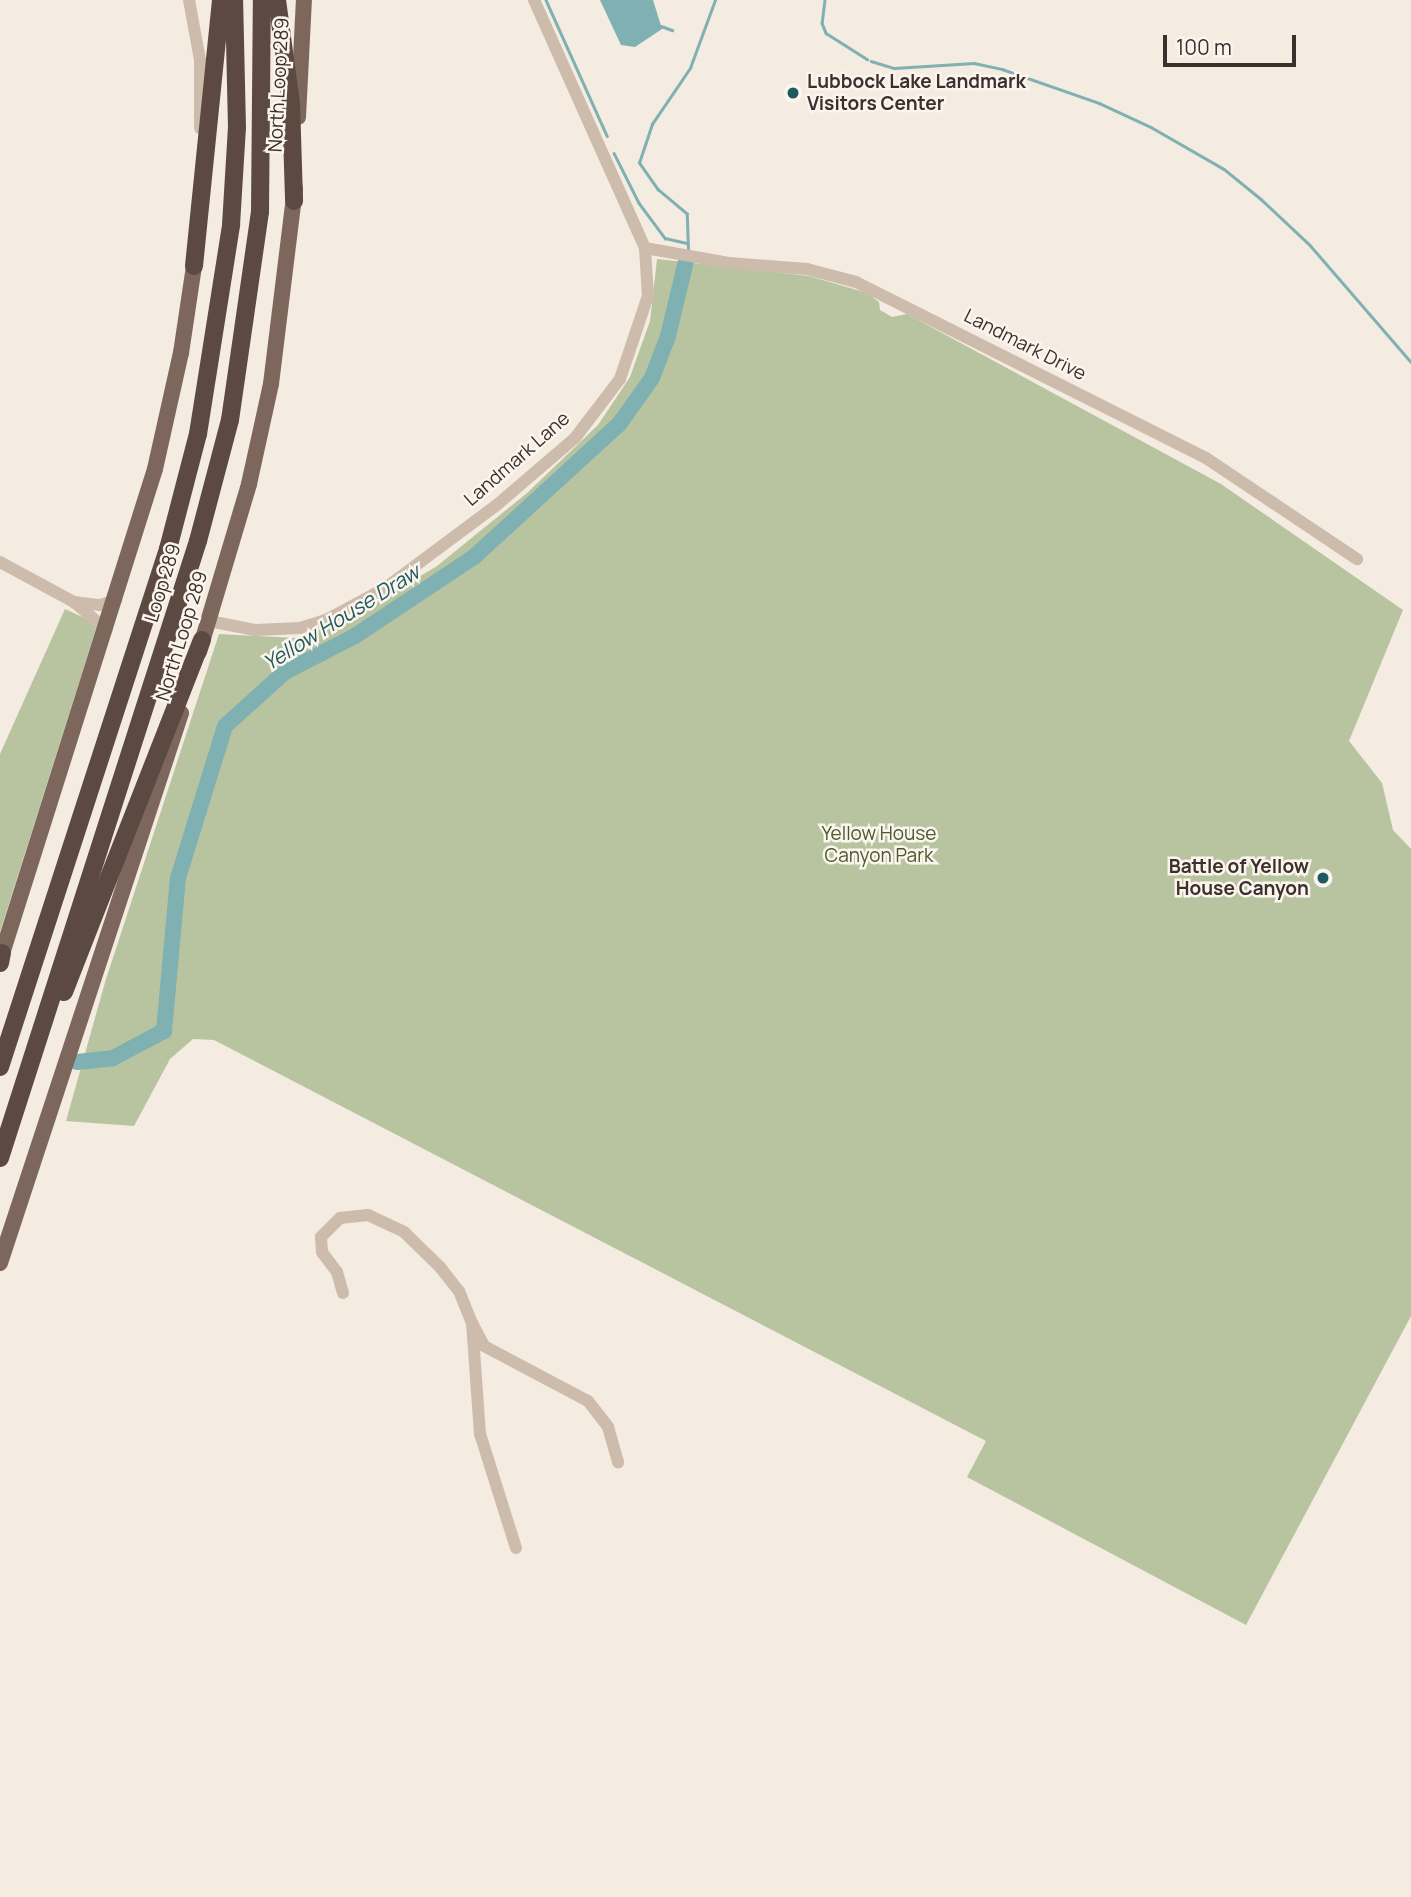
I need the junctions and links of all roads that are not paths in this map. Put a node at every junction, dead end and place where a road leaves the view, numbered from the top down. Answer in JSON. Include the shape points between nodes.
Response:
{"nodes":[{"id":1,"x":189,"y":0,"type":"edge"},
{"id":2,"x":221,"y":0,"type":"edge"},
{"id":3,"x":234,"y":0,"type":"edge"},
{"id":4,"x":262,"y":0,"type":"edge"},
{"id":5,"x":277,"y":0,"type":"edge"},
{"id":6,"x":304,"y":0,"type":"edge"},
{"id":7,"x":534,"y":0,"type":"edge"},
{"id":8,"x":294,"y":201,"type":"junction"},
{"id":9,"x":645,"y":248,"type":"junction"},
{"id":10,"x":194,"y":266,"type":"junction"},
{"id":11,"x":1357,"y":559,"type":"dead end"},
{"id":12,"x":0,"y":562,"type":"edge"},
{"id":13,"x":116,"y":600,"type":"junction"},
{"id":14,"x":74,"y":602,"type":"junction"},
{"id":15,"x":209,"y":621,"type":"junction"},
{"id":16,"x":107,"y":630,"type":"junction"},
{"id":17,"x":202,"y":640,"type":"junction"},
{"id":18,"x":1,"y":959,"type":"edge"},
{"id":19,"x":0,"y":1067,"type":"edge"},
{"id":20,"x":27,"y":1075,"type":"junction"},
{"id":21,"x":0,"y":1158,"type":"edge"},
{"id":22,"x":0,"y":1263,"type":"edge"},
{"id":23,"x":342,"y":1293,"type":"dead end"},
{"id":24,"x":472,"y":1323,"type":"junction"},
{"id":25,"x":618,"y":1463,"type":"dead end"},
{"id":26,"x":516,"y":1548,"type":"dead end"}],
"edges":[{"from":1,"to":10,"type":"street","via":[[198,39],[201,95]]},
{"from":2,"to":10,"type":"highway"},
{"from":3,"to":19,"type":"highway","name":"Loop 289","via":[[237,128],[231,225],[198,434],[168,549]]},
{"from":4,"to":20,"type":"highway","name":"Loop 289","via":[[265,112],[260,212],[230,420],[191,564]]},
{"from":5,"to":8,"type":"highway","via":[[291,103]]},
{"from":6,"to":8,"type":"main road","name":"North Loop 289"},
{"from":7,"to":9,"type":"street","name":"Landmark Lane"},
{"from":8,"to":15,"type":"main road","name":"North Loop 289","via":[[271,384],[249,484]]},
{"from":9,"to":11,"type":"street","name":"Landmark Drive","via":[[729,263],[807,269],[856,282],[1206,458]]},
{"from":9,"to":15,"type":"street","name":"Landmark Lane","via":[[648,296],[628,363],[597,412],[551,459],[429,558],[345,612],[280,632]]},
{"from":10,"to":13,"type":"main road","via":[[170,410]]},
{"from":12,"to":14,"type":"street"},
{"from":13,"to":14,"type":"street","via":[[100,605]]},
{"from":13,"to":16,"type":"main road"},
{"from":14,"to":16,"type":"street"},
{"from":15,"to":17,"type":"main road","name":"North Loop 289"},
{"from":16,"to":18,"type":"main road"},
{"from":17,"to":20,"type":"highway","via":[[146,794]]},
{"from":17,"to":22,"type":"main road","name":"North Loop 289","via":[[147,822]]},
{"from":20,"to":21,"type":"highway","name":"Loop 289"},
{"from":23,"to":24,"type":"street","via":[[337,1272],[321,1252],[321,1237],[340,1218],[368,1215],[404,1232],[440,1267],[459,1291]]},
{"from":24,"to":25,"type":"street","via":[[484,1346],[588,1401],[608,1427]]},
{"from":24,"to":26,"type":"street","via":[[480,1434]]}]}
